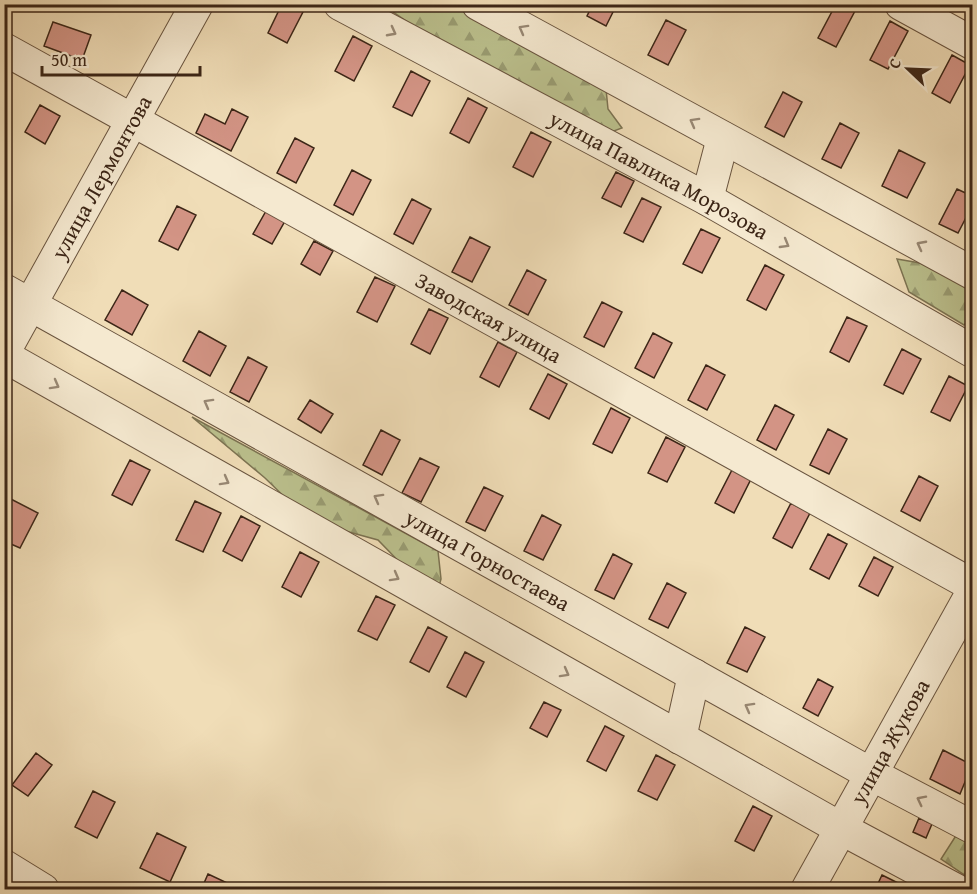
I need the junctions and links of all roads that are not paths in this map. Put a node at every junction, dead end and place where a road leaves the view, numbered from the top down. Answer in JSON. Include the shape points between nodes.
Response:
{"nodes":[{"id":1,"x":197,"y":4,"type":"edge"},
{"id":2,"x":340,"y":4,"type":"edge"},
{"id":3,"x":478,"y":4,"type":"edge"},
{"id":4,"x":901,"y":4,"type":"edge"},
{"id":5,"x":972,"y":44,"type":"edge"},
{"id":6,"x":4,"y":49,"type":"edge"},
{"id":7,"x":134,"y":121,"type":"junction"},
{"id":8,"x":723,"y":138,"type":"junction"},
{"id":9,"x":707,"y":199,"type":"junction"},
{"id":10,"x":972,"y":273,"type":"edge"},
{"id":11,"x":4,"y":290,"type":"edge"},
{"id":12,"x":33,"y":304,"type":"junction"},
{"id":13,"x":972,"y":351,"type":"edge"},
{"id":14,"x":4,"y":354,"type":"edge"},
{"id":15,"x":972,"y":585,"type":"edge"},
{"id":16,"x":972,"y":593,"type":"edge"},
{"id":17,"x":694,"y":675,"type":"junction"},
{"id":18,"x":680,"y":738,"type":"junction"},
{"id":19,"x":871,"y":774,"type":"junction"},
{"id":20,"x":972,"y":827,"type":"edge"},
{"id":21,"x":840,"y":828,"type":"junction"},
{"id":22,"x":4,"y":866,"type":"edge"},
{"id":23,"x":43,"y":890,"type":"edge"},
{"id":24,"x":807,"y":890,"type":"edge"},
{"id":25,"x":956,"y":890,"type":"edge"}],
"edges":[{"from":1,"to":7,"type":"street","name":"улица Лермонтова"},
{"from":2,"to":9,"type":"street","name":"улица Павлика Морозова","one_way":true},
{"from":8,"to":3,"type":"street","one_way":true},
{"from":4,"to":5,"type":"street"},
{"from":6,"to":7,"type":"street","name":"Заводская улица"},
{"from":7,"to":12,"type":"street","name":"улица Лермонтова"},
{"from":7,"to":15,"type":"street","name":"Заводская улица"},
{"from":8,"to":9,"type":"street"},
{"from":10,"to":8,"type":"street","one_way":true},
{"from":9,"to":13,"type":"street","name":"улица Павлика Морозова","one_way":true},
{"from":11,"to":12,"type":"street","name":"улица Горностаева"},
{"from":12,"to":14,"type":"street","name":"улица Лермонтова"},
{"from":17,"to":12,"type":"street","name":"улица Горностаева","one_way":true},
{"from":14,"to":18,"type":"street","one_way":true},
{"from":16,"to":19,"type":"street","name":"улица Жукова"},
{"from":17,"to":18,"type":"street"},
{"from":19,"to":17,"type":"street","name":"улица Горностаева","one_way":true},
{"from":18,"to":21,"type":"street"},
{"from":20,"to":19,"type":"street","name":"улица Горностаева","one_way":true},
{"from":19,"to":21,"type":"street","name":"улица Жукова"},
{"from":21,"to":24,"type":"street","name":"улица Жукова"},
{"from":21,"to":25,"type":"street"},
{"from":22,"to":23,"type":"street"}]}
